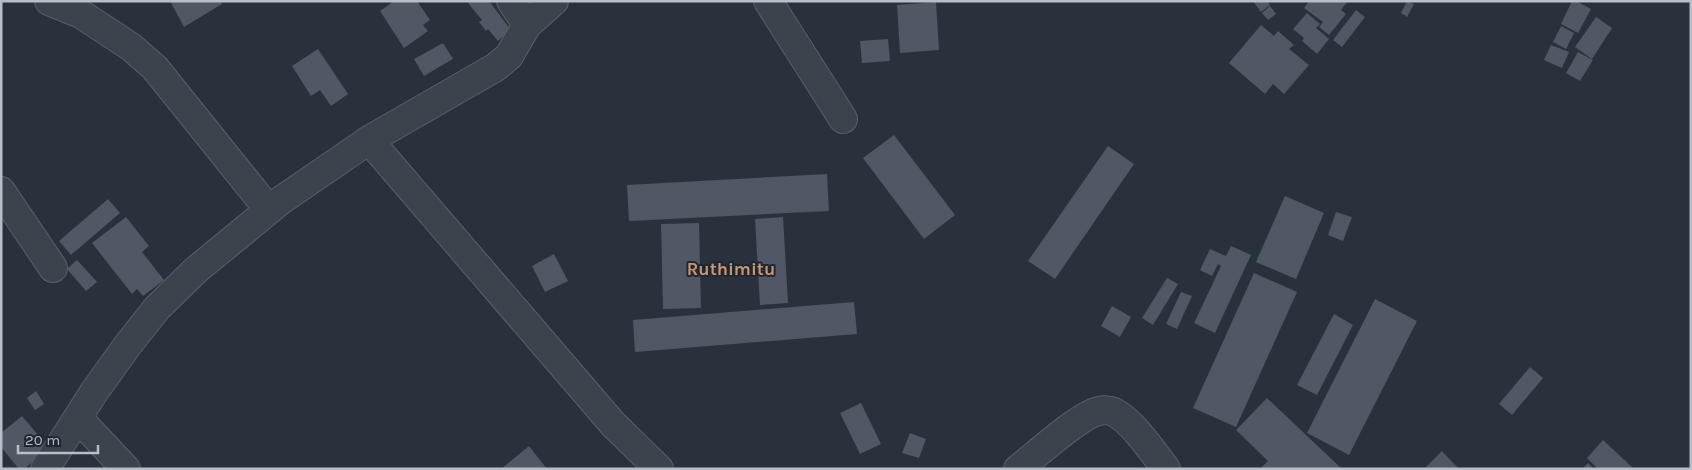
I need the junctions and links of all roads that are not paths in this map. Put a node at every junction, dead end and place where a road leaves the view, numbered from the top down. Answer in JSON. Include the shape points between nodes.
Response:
{"nodes":[{"id":1,"x":49,"y":1,"type":"edge"},
{"id":2,"x":511,"y":1,"type":"edge"},
{"id":3,"x":768,"y":1,"type":"edge"},
{"id":4,"x":551,"y":2,"type":"edge"},
{"id":5,"x":527,"y":25,"type":"junction"},
{"id":6,"x":842,"y":119,"type":"dead end"},
{"id":7,"x":369,"y":140,"type":"junction"},
{"id":8,"x":1,"y":192,"type":"edge"},
{"id":9,"x":269,"y":210,"type":"junction"},
{"id":10,"x":53,"y":268,"type":"dead end"},
{"id":11,"x":78,"y":418,"type":"junction"},
{"id":12,"x":45,"y":469,"type":"edge"},
{"id":13,"x":126,"y":469,"type":"edge"},
{"id":14,"x":660,"y":469,"type":"edge"},
{"id":15,"x":1018,"y":469,"type":"edge"},
{"id":16,"x":1166,"y":469,"type":"edge"}],
"edges":[{"from":1,"to":9,"type":"street","via":[[81,14],[131,47],[155,68]]},
{"from":2,"to":5,"type":"street"},
{"from":3,"to":6,"type":"street"},
{"from":4,"to":5,"type":"street"},
{"from":5,"to":7,"type":"street","via":[[509,56],[496,68]]},
{"from":7,"to":9,"type":"street"},
{"from":7,"to":14,"type":"street","via":[[613,424]]},
{"from":8,"to":10,"type":"street"},
{"from":9,"to":11,"type":"street","via":[[196,270],[156,308]]},
{"from":11,"to":12,"type":"street"},
{"from":11,"to":13,"type":"street"},
{"from":15,"to":16,"type":"street","via":[[1076,423],[1098,410],[1112,411],[1122,418]]}]}
